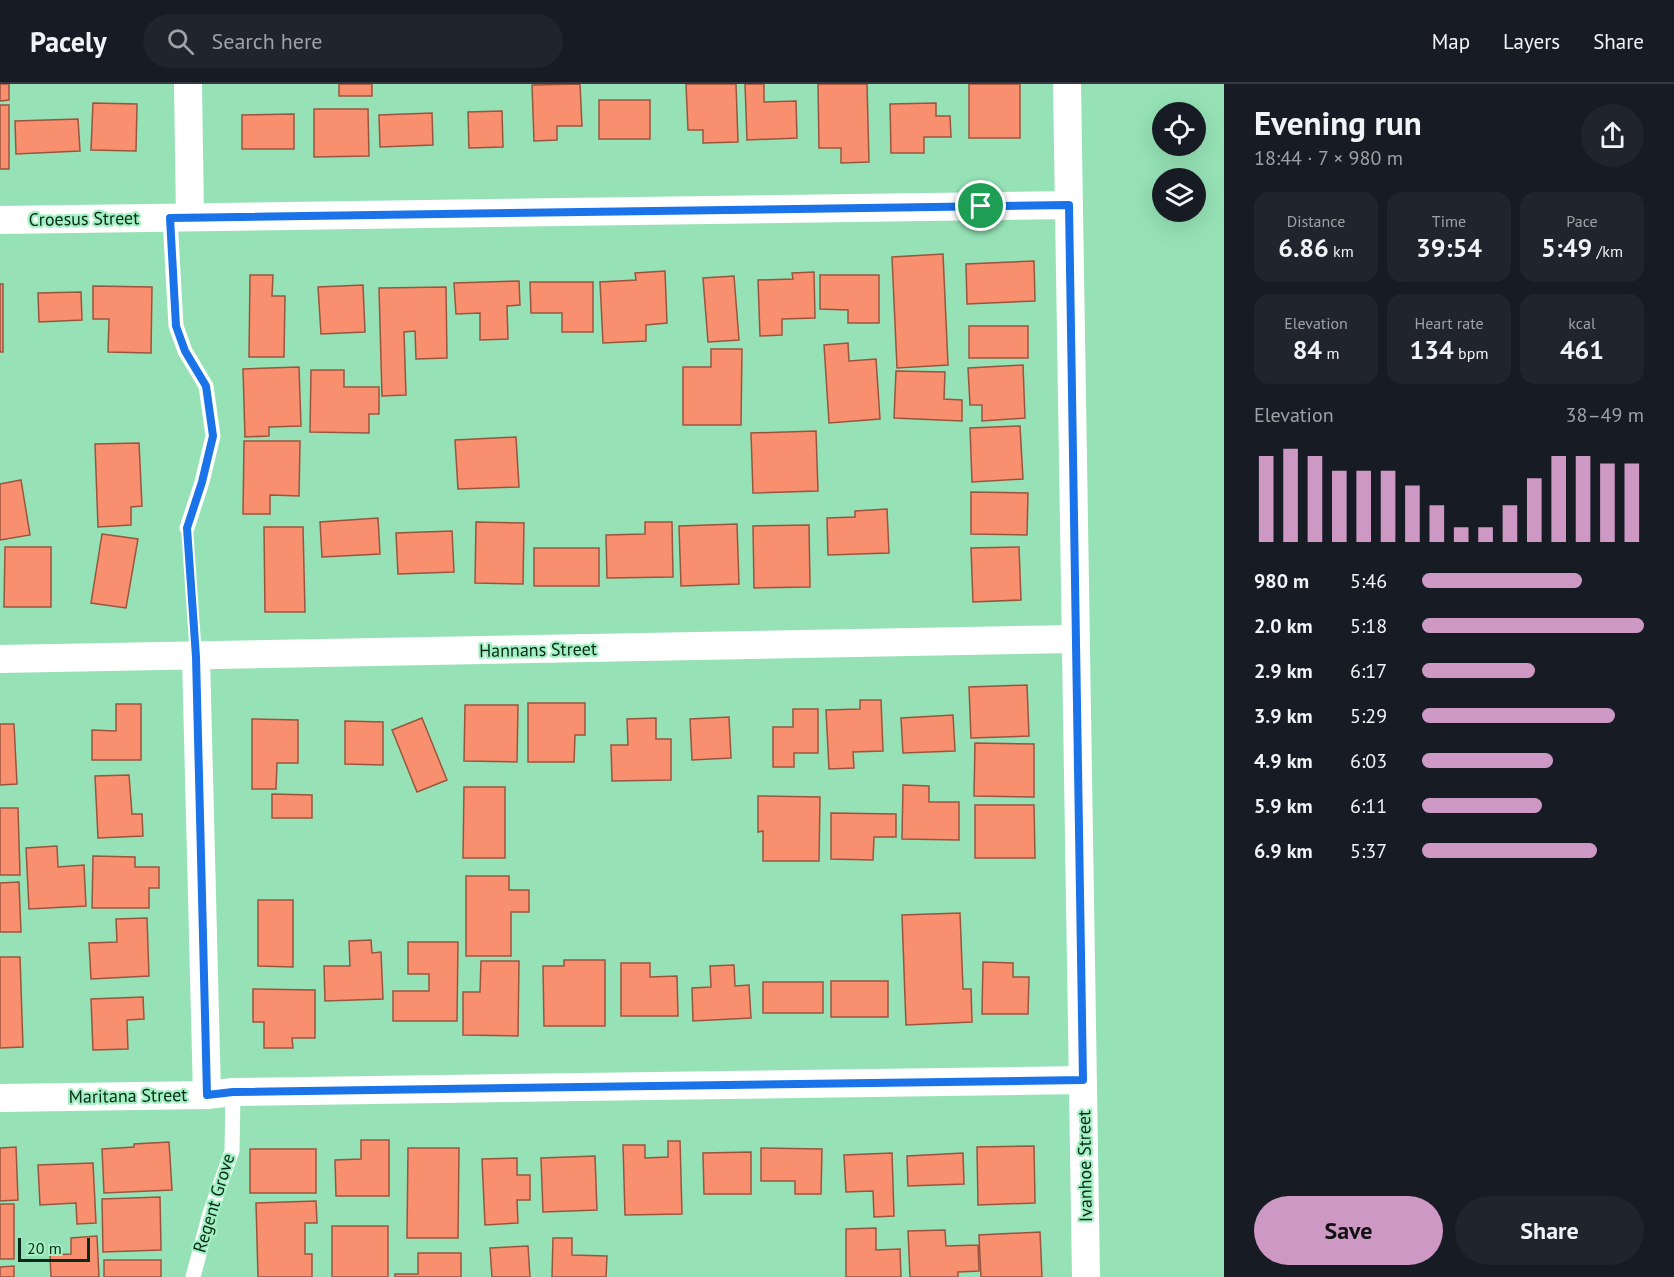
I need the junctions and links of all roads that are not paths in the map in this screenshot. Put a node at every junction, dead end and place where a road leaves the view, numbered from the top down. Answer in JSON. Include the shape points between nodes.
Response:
{"nodes":[{"id":1,"x":188,"y":84,"type":"edge"},
{"id":2,"x":1067,"y":84,"type":"edge"},
{"id":3,"x":1069,"y":205,"type":"junction"},
{"id":4,"x":180,"y":217,"type":"junction"},
{"id":5,"x":0,"y":220,"type":"edge"},
{"id":6,"x":187,"y":528,"type":"road end"},
{"id":7,"x":1076,"y":639,"type":"junction"},
{"id":8,"x":196,"y":657,"type":"junction"},
{"id":9,"x":0,"y":659,"type":"edge"},
{"id":10,"x":1083,"y":1080,"type":"junction"},
{"id":11,"x":220,"y":1093,"type":"junction"},
{"id":12,"x":0,"y":1098,"type":"edge"},
{"id":13,"x":193,"y":1277,"type":"edge"},
{"id":14,"x":1086,"y":1277,"type":"edge"}],
"edges":[{"from":1,"to":4,"type":"street"},
{"from":2,"to":3,"type":"street","name":"Ivanhoe Street"},
{"from":3,"to":4,"type":"street","name":"Croesus Street"},
{"from":3,"to":7,"type":"street","name":"Ivanhoe Street"},
{"from":4,"to":5,"type":"street","name":"Croesus Street"},
{"from":4,"to":6,"type":"lane","via":[[176,326],[185,351],[206,386],[213,436]]},
{"from":7,"to":8,"type":"street","name":"Hannans Street"},
{"from":7,"to":10,"type":"street","name":"Ivanhoe Street"},
{"from":8,"to":9,"type":"street","name":"Hannans Street"},
{"from":8,"to":11,"type":"street","name":"Regent Grove"},
{"from":10,"to":11,"type":"street","name":"Maritana Street"},
{"from":10,"to":14,"type":"street","name":"Ivanhoe Street"},
{"from":11,"to":12,"type":"street","name":"Maritana Street"},
{"from":11,"to":13,"type":"lane","name":"Regent Grove","via":[[232,1151]]}]}
